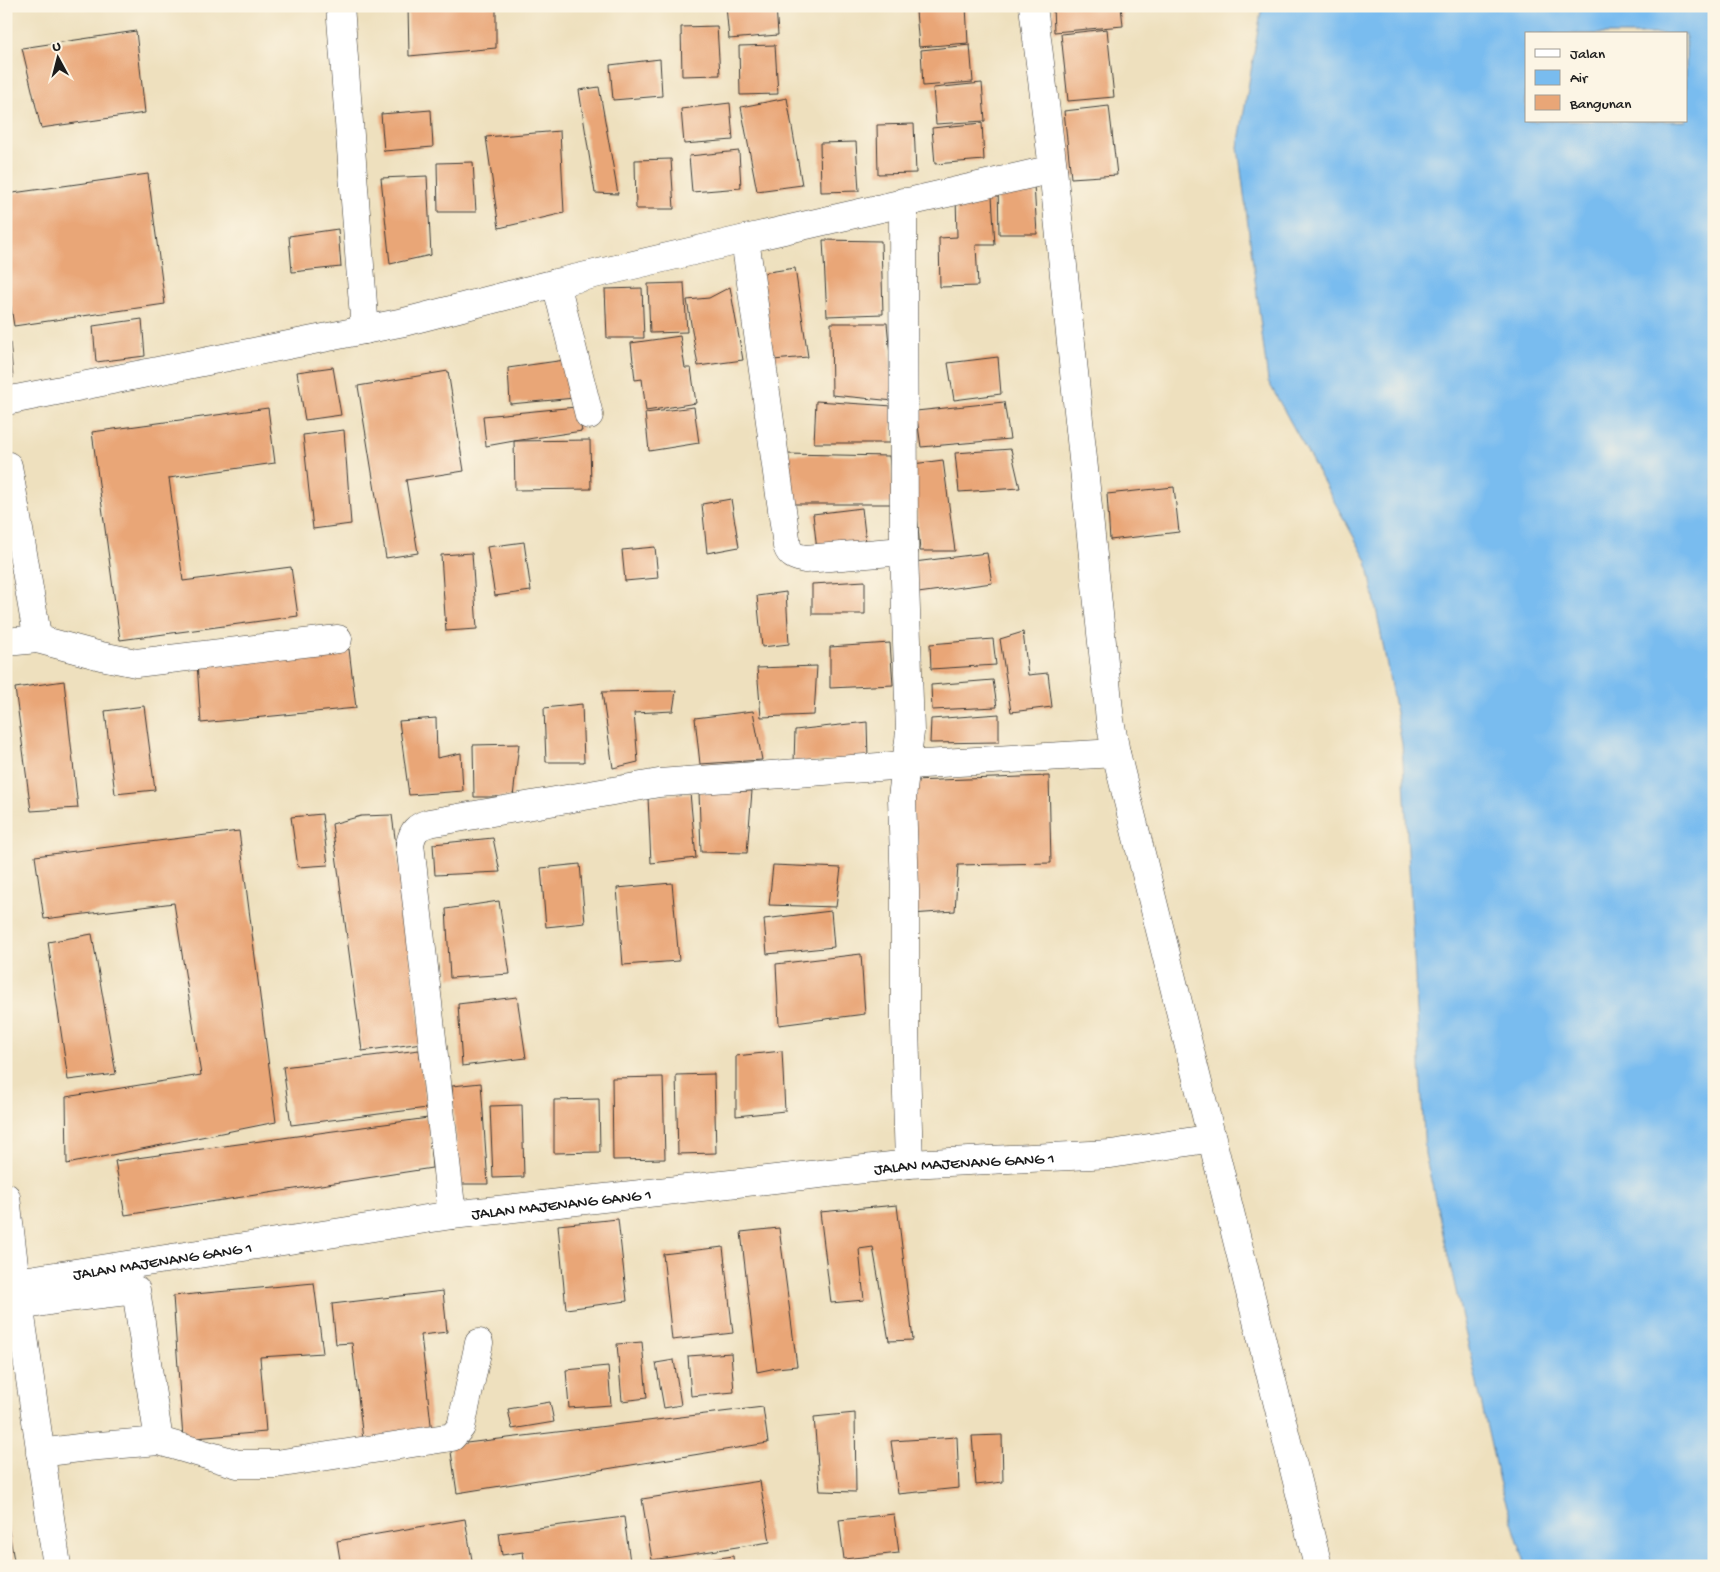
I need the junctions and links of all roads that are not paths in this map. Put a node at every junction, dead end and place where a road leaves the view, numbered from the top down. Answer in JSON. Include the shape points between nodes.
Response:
{"nodes":[{"id":1,"x":340,"y":6,"type":"edge"},
{"id":2,"x":1033,"y":6,"type":"edge"},
{"id":3,"x":1053,"y":169,"type":"junction"},
{"id":4,"x":903,"y":202,"type":"junction"},
{"id":5,"x":745,"y":239,"type":"junction"},
{"id":6,"x":556,"y":283,"type":"junction"},
{"id":7,"x":365,"y":330,"type":"junction"},
{"id":8,"x":6,"y":401,"type":"edge"},
{"id":9,"x":589,"y":415,"type":"dead end"},
{"id":10,"x":6,"y":465,"type":"edge"},
{"id":11,"x":904,"y":551,"type":"junction"},
{"id":12,"x":37,"y":638,"type":"junction"},
{"id":13,"x":338,"y":639,"type":"dead end"},
{"id":14,"x":6,"y":642,"type":"edge"},
{"id":15,"x":1116,"y":753,"type":"junction"},
{"id":16,"x":906,"y":765,"type":"junction"},
{"id":17,"x":1213,"y":1138,"type":"junction"},
{"id":18,"x":908,"y":1164,"type":"junction"},
{"id":19,"x":6,"y":1197,"type":"edge"},
{"id":20,"x":452,"y":1215,"type":"junction"},
{"id":21,"x":18,"y":1294,"type":"junction"},
{"id":22,"x":479,"y":1343,"type":"dead end"},
{"id":23,"x":159,"y":1441,"type":"junction"},
{"id":24,"x":40,"y":1453,"type":"junction"},
{"id":25,"x":57,"y":1566,"type":"edge"},
{"id":26,"x":1318,"y":1566,"type":"edge"}],
"edges":[{"from":1,"to":7,"type":"street"},
{"from":2,"to":3,"type":"street"},
{"from":3,"to":4,"type":"street"},
{"from":3,"to":15,"type":"street"},
{"from":4,"to":5,"type":"street"},
{"from":4,"to":11,"type":"street"},
{"from":5,"to":6,"type":"street"},
{"from":5,"to":11,"type":"street","via":[[789,553],[805,559]]},
{"from":6,"to":7,"type":"street"},
{"from":6,"to":9,"type":"street"},
{"from":7,"to":8,"type":"street"},
{"from":10,"to":12,"type":"street"},
{"from":11,"to":16,"type":"street","via":[[910,732]]},
{"from":12,"to":13,"type":"street","via":[[136,663]]},
{"from":12,"to":14,"type":"street"},
{"from":15,"to":16,"type":"street"},
{"from":15,"to":17,"type":"street"},
{"from":16,"to":18,"type":"street","via":[[902,798]]},
{"from":16,"to":20,"type":"street","via":[[660,783],[418,826],[410,844]]},
{"from":17,"to":18,"type":"street","name":"JALAN MAJENANG GANG 1","via":[[1111,1154]]},
{"from":17,"to":26,"type":"street"},
{"from":18,"to":20,"type":"street","name":"JALAN MAJENANG GANG 1"},
{"from":19,"to":21,"type":"street"},
{"from":20,"to":21,"type":"street","name":"JALAN MAJENANG GANG 1"},
{"from":21,"to":23,"type":"street","via":[[67,1298],[136,1290]]},
{"from":21,"to":24,"type":"street"},
{"from":22,"to":23,"type":"street","via":[[461,1427],[452,1437],[276,1464],[238,1464]]},
{"from":23,"to":24,"type":"street"},
{"from":24,"to":25,"type":"street"}]}
